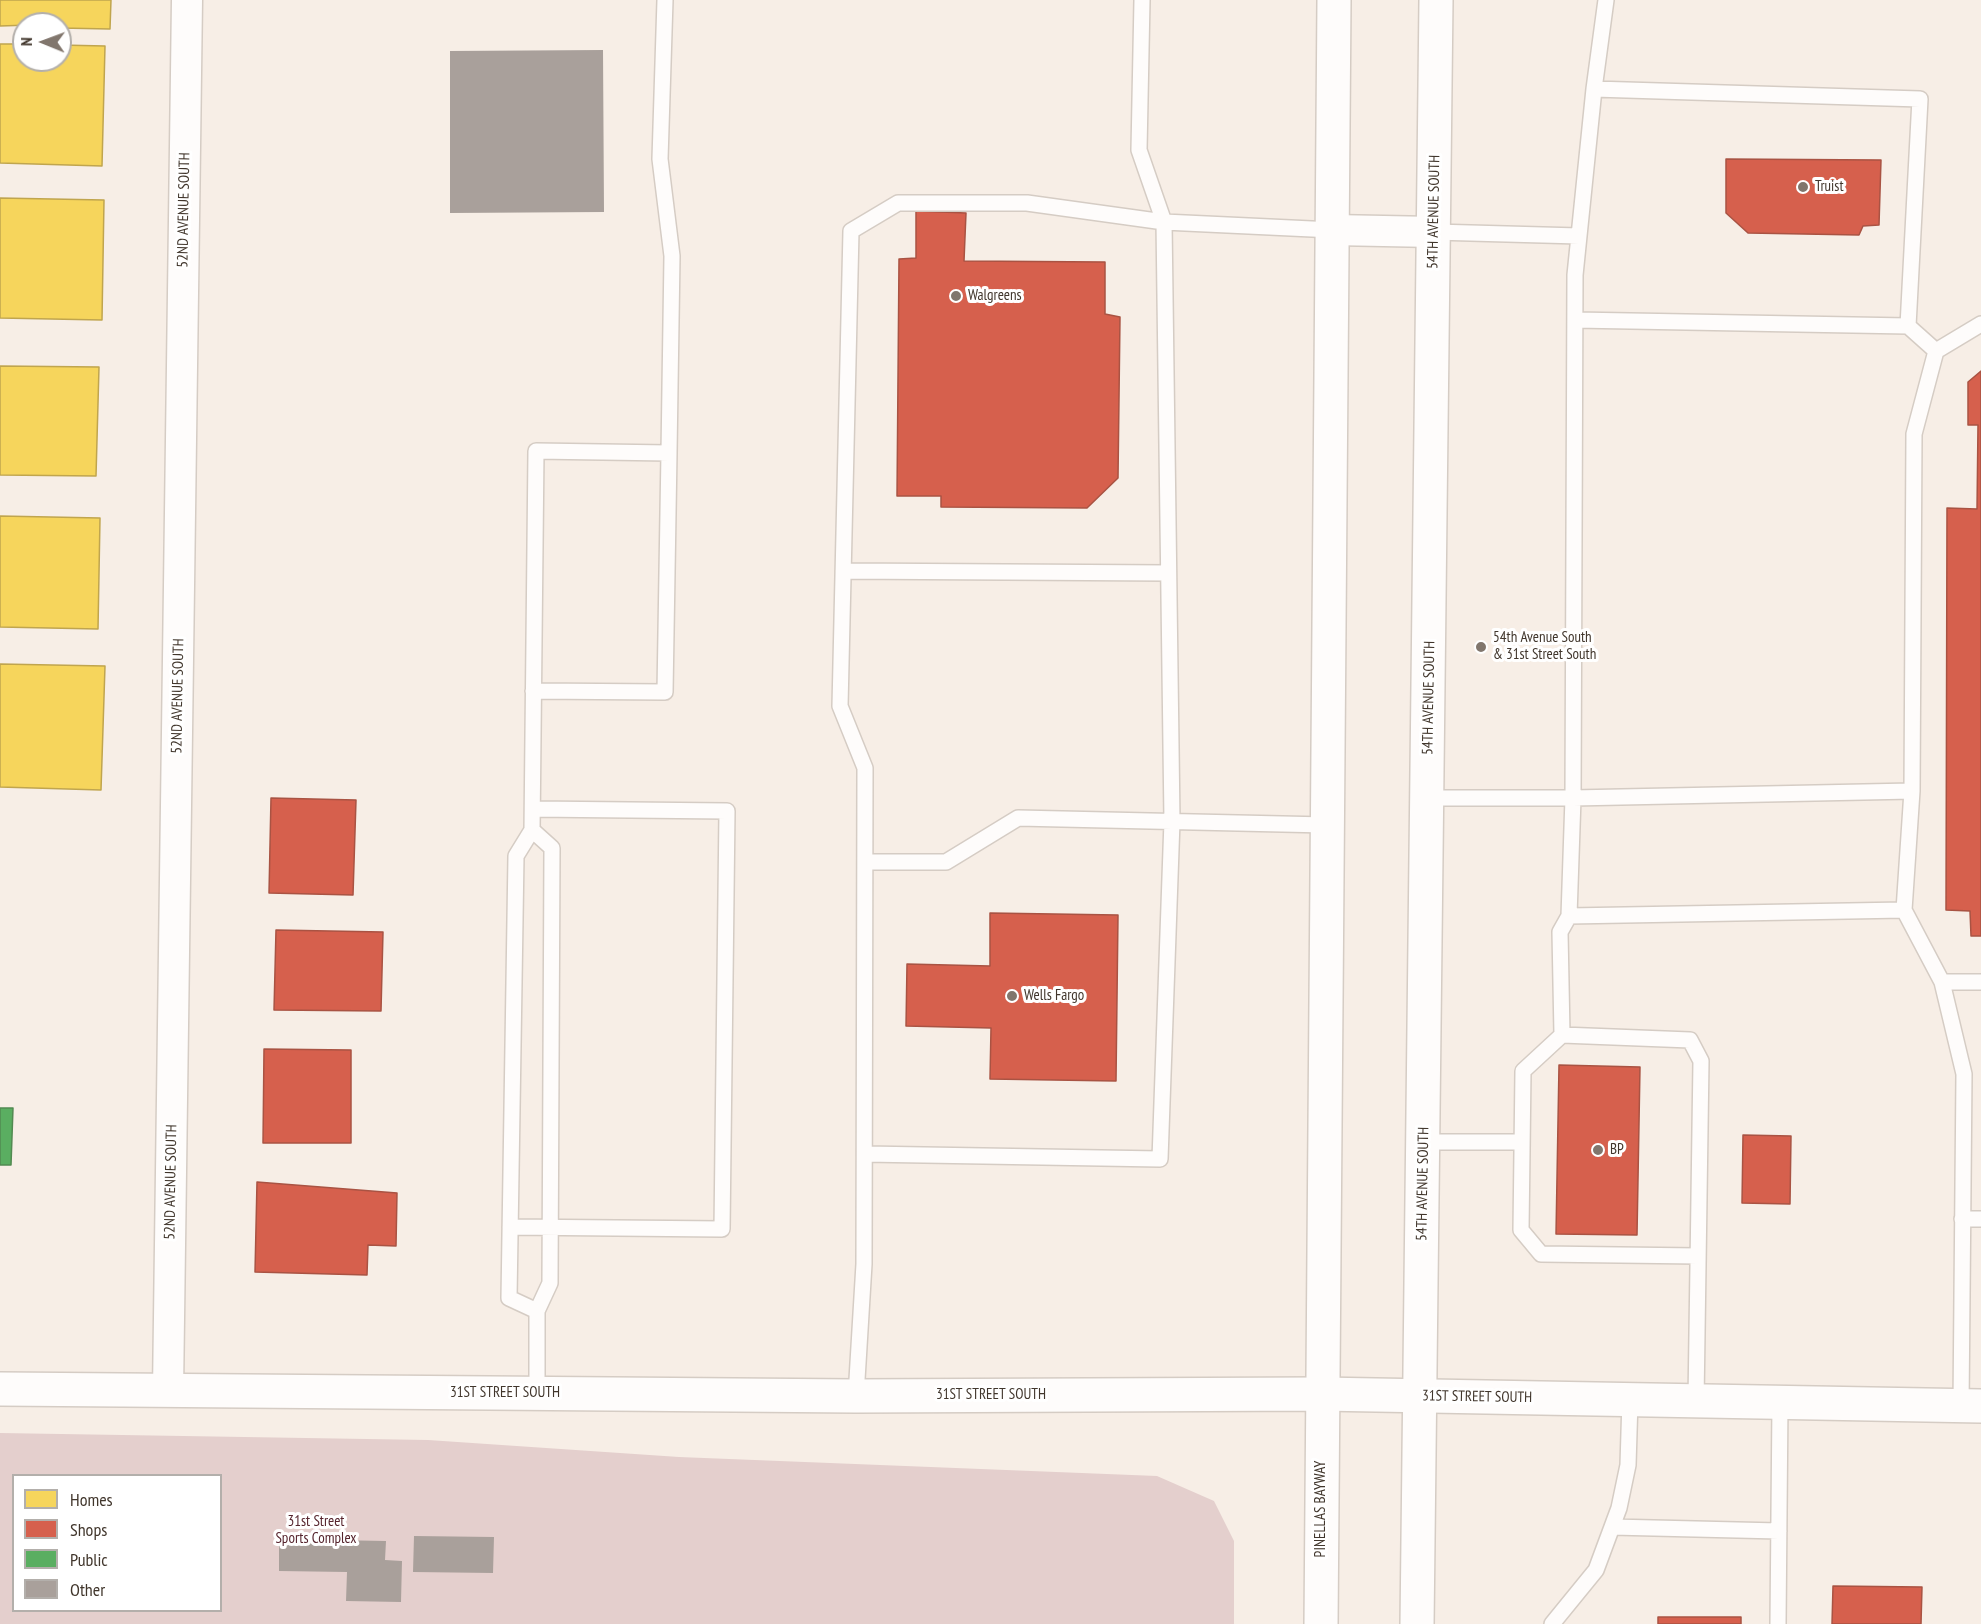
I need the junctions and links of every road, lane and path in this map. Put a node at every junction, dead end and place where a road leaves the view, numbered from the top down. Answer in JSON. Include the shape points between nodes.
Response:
{"nodes":[{"id":1,"x":187,"y":0,"type":"edge"},
{"id":2,"x":665,"y":0,"type":"edge"},
{"id":3,"x":1142,"y":0,"type":"edge"},
{"id":4,"x":1334,"y":0,"type":"edge"},
{"id":5,"x":1436,"y":0,"type":"edge"},
{"id":6,"x":1606,"y":0,"type":"edge"},
{"id":7,"x":1594,"y":89,"type":"junction"},
{"id":8,"x":1164,"y":222,"type":"junction"},
{"id":9,"x":1333,"y":230,"type":"junction"},
{"id":10,"x":1434,"y":232,"type":"junction"},
{"id":11,"x":1579,"y":236,"type":"junction"},
{"id":12,"x":1575,"y":320,"type":"junction"},
{"id":13,"x":1981,"y":324,"type":"edge"},
{"id":14,"x":1908,"y":326,"type":"junction"},
{"id":15,"x":1936,"y":351,"type":"junction"},
{"id":16,"x":669,"y":453,"type":"junction"},
{"id":17,"x":843,"y":571,"type":"junction"},
{"id":18,"x":1168,"y":573,"type":"junction"},
{"id":19,"x":533,"y":691,"type":"junction"},
{"id":20,"x":1912,"y":791,"type":"junction"},
{"id":21,"x":1428,"y":798,"type":"junction"},
{"id":22,"x":1573,"y":798,"type":"junction"},
{"id":23,"x":533,"y":809,"type":"junction"},
{"id":24,"x":1172,"y":821,"type":"junction"},
{"id":25,"x":1326,"y":825,"type":"junction"},
{"id":26,"x":532,"y":830,"type":"junction"},
{"id":27,"x":866,"y":862,"type":"junction"},
{"id":28,"x":1905,"y":910,"type":"junction"},
{"id":29,"x":1569,"y":916,"type":"junction"},
{"id":30,"x":1942,"y":982,"type":"junction"},
{"id":31,"x":1981,"y":982,"type":"edge"},
{"id":32,"x":1562,"y":1035,"type":"junction"},
{"id":33,"x":1424,"y":1142,"type":"junction"},
{"id":34,"x":1522,"y":1142,"type":"junction"},
{"id":35,"x":864,"y":1154,"type":"junction"},
{"id":36,"x":1962,"y":1219,"type":"junction"},
{"id":37,"x":1981,"y":1219,"type":"edge"},
{"id":38,"x":510,"y":1227,"type":"junction"},
{"id":39,"x":550,"y":1228,"type":"junction"},
{"id":40,"x":1698,"y":1256,"type":"junction"},
{"id":41,"x":537,"y":1311,"type":"junction"},
{"id":42,"x":0,"y":1389,"type":"edge"},
{"id":43,"x":168,"y":1391,"type":"junction"},
{"id":44,"x":537,"y":1394,"type":"junction"},
{"id":45,"x":1321,"y":1394,"type":"junction"},
{"id":46,"x":856,"y":1396,"type":"junction"},
{"id":47,"x":1421,"y":1396,"type":"junction"},
{"id":48,"x":1630,"y":1400,"type":"junction"},
{"id":49,"x":1696,"y":1401,"type":"junction"},
{"id":50,"x":1780,"y":1403,"type":"junction"},
{"id":51,"x":1971,"y":1406,"type":"edge"},
{"id":52,"x":1612,"y":1527,"type":"junction"},
{"id":53,"x":1779,"y":1531,"type":"junction"},
{"id":54,"x":1321,"y":1624,"type":"edge"},
{"id":55,"x":1417,"y":1624,"type":"edge"},
{"id":56,"x":1552,"y":1624,"type":"edge"},
{"id":57,"x":1778,"y":1624,"type":"edge"}],
"edges":[{"from":1,"to":43,"type":"street","name":"52ND AVENUE SOUTH"},
{"from":2,"to":16,"type":"lane","via":[[660,159],[672,256]]},
{"from":3,"to":8,"type":"lane","via":[[1139,150]]},
{"from":4,"to":9,"type":"main road"},
{"from":5,"to":10,"type":"main road","name":"54TH AVENUE SOUTH"},
{"from":6,"to":7,"type":"lane"},
{"from":7,"to":11,"type":"lane"},
{"from":7,"to":14,"type":"lane","via":[[1920,99]]},
{"from":8,"to":9,"type":"lane"},
{"from":8,"to":17,"type":"lane","via":[[1027,203],[898,203],[851,231]]},
{"from":8,"to":18,"type":"lane"},
{"from":9,"to":10,"type":"street"},
{"from":9,"to":25,"type":"main road"},
{"from":10,"to":11,"type":"lane"},
{"from":10,"to":21,"type":"main road","name":"54TH AVENUE SOUTH"},
{"from":11,"to":12,"type":"lane"},
{"from":12,"to":14,"type":"lane"},
{"from":12,"to":22,"type":"lane"},
{"from":13,"to":15,"type":"lane"},
{"from":14,"to":15,"type":"lane"},
{"from":15,"to":20,"type":"lane","via":[[1914,434]]},
{"from":16,"to":19,"type":"lane","via":[[664,692]]},
{"from":16,"to":19,"type":"lane","via":[[536,451]]},
{"from":17,"to":18,"type":"lane"},
{"from":17,"to":27,"type":"lane","via":[[840,706],[865,768]]},
{"from":18,"to":24,"type":"lane"},
{"from":19,"to":23,"type":"lane"},
{"from":20,"to":22,"type":"lane"},
{"from":20,"to":28,"type":"lane"},
{"from":21,"to":22,"type":"lane"},
{"from":21,"to":33,"type":"main road","name":"54TH AVENUE SOUTH"},
{"from":22,"to":29,"type":"lane"},
{"from":23,"to":26,"type":"lane"},
{"from":23,"to":39,"type":"lane","via":[[727,811],[722,1229]]},
{"from":24,"to":25,"type":"lane"},
{"from":24,"to":27,"type":"lane","via":[[1018,818],[946,862]]},
{"from":24,"to":35,"type":"lane","via":[[1160,1160]]},
{"from":25,"to":45,"type":"main road"},
{"from":26,"to":38,"type":"lane","via":[[516,856]]},
{"from":26,"to":39,"type":"lane","via":[[552,848]]},
{"from":27,"to":35,"type":"lane"},
{"from":28,"to":29,"type":"lane"},
{"from":28,"to":30,"type":"lane"},
{"from":29,"to":32,"type":"lane","via":[[1560,932]]},
{"from":30,"to":31,"type":"lane"},
{"from":30,"to":36,"type":"lane","via":[[1964,1074]]},
{"from":32,"to":34,"type":"lane","via":[[1523,1071]]},
{"from":32,"to":40,"type":"lane","via":[[1690,1040],[1701,1061]]},
{"from":33,"to":34,"type":"lane"},
{"from":33,"to":47,"type":"main road","name":"54TH AVENUE SOUTH"},
{"from":34,"to":40,"type":"lane","via":[[1521,1230],[1541,1254]]},
{"from":35,"to":46,"type":"lane","via":[[864,1264]]},
{"from":36,"to":37,"type":"lane"},
{"from":36,"to":51,"type":"lane"},
{"from":38,"to":39,"type":"lane"},
{"from":38,"to":41,"type":"lane","via":[[509,1298]]},
{"from":39,"to":41,"type":"lane","via":[[550,1283]]},
{"from":40,"to":49,"type":"lane"},
{"from":41,"to":44,"type":"lane"},
{"from":42,"to":43,"type":"main road","name":"31ST STREET SOUTH"},
{"from":43,"to":44,"type":"main road","name":"31ST STREET SOUTH"},
{"from":44,"to":46,"type":"main road","name":"31ST STREET SOUTH"},
{"from":45,"to":46,"type":"main road","name":"31ST STREET SOUTH"},
{"from":45,"to":47,"type":"main road","name":"31ST STREET SOUTH"},
{"from":45,"to":54,"type":"main road","name":"PINELLAS BAYWAY"},
{"from":47,"to":48,"type":"main road","name":"31ST STREET SOUTH"},
{"from":47,"to":55,"type":"main road"},
{"from":48,"to":49,"type":"main road","name":"31ST STREET SOUTH"},
{"from":48,"to":52,"type":"lane","via":[[1628,1465]]},
{"from":49,"to":50,"type":"main road","name":"31ST STREET SOUTH"},
{"from":50,"to":51,"type":"main road","name":"31ST STREET SOUTH"},
{"from":50,"to":53,"type":"lane"},
{"from":52,"to":53,"type":"lane"},
{"from":52,"to":56,"type":"lane","via":[[1596,1570]]},
{"from":53,"to":57,"type":"lane"}]}
